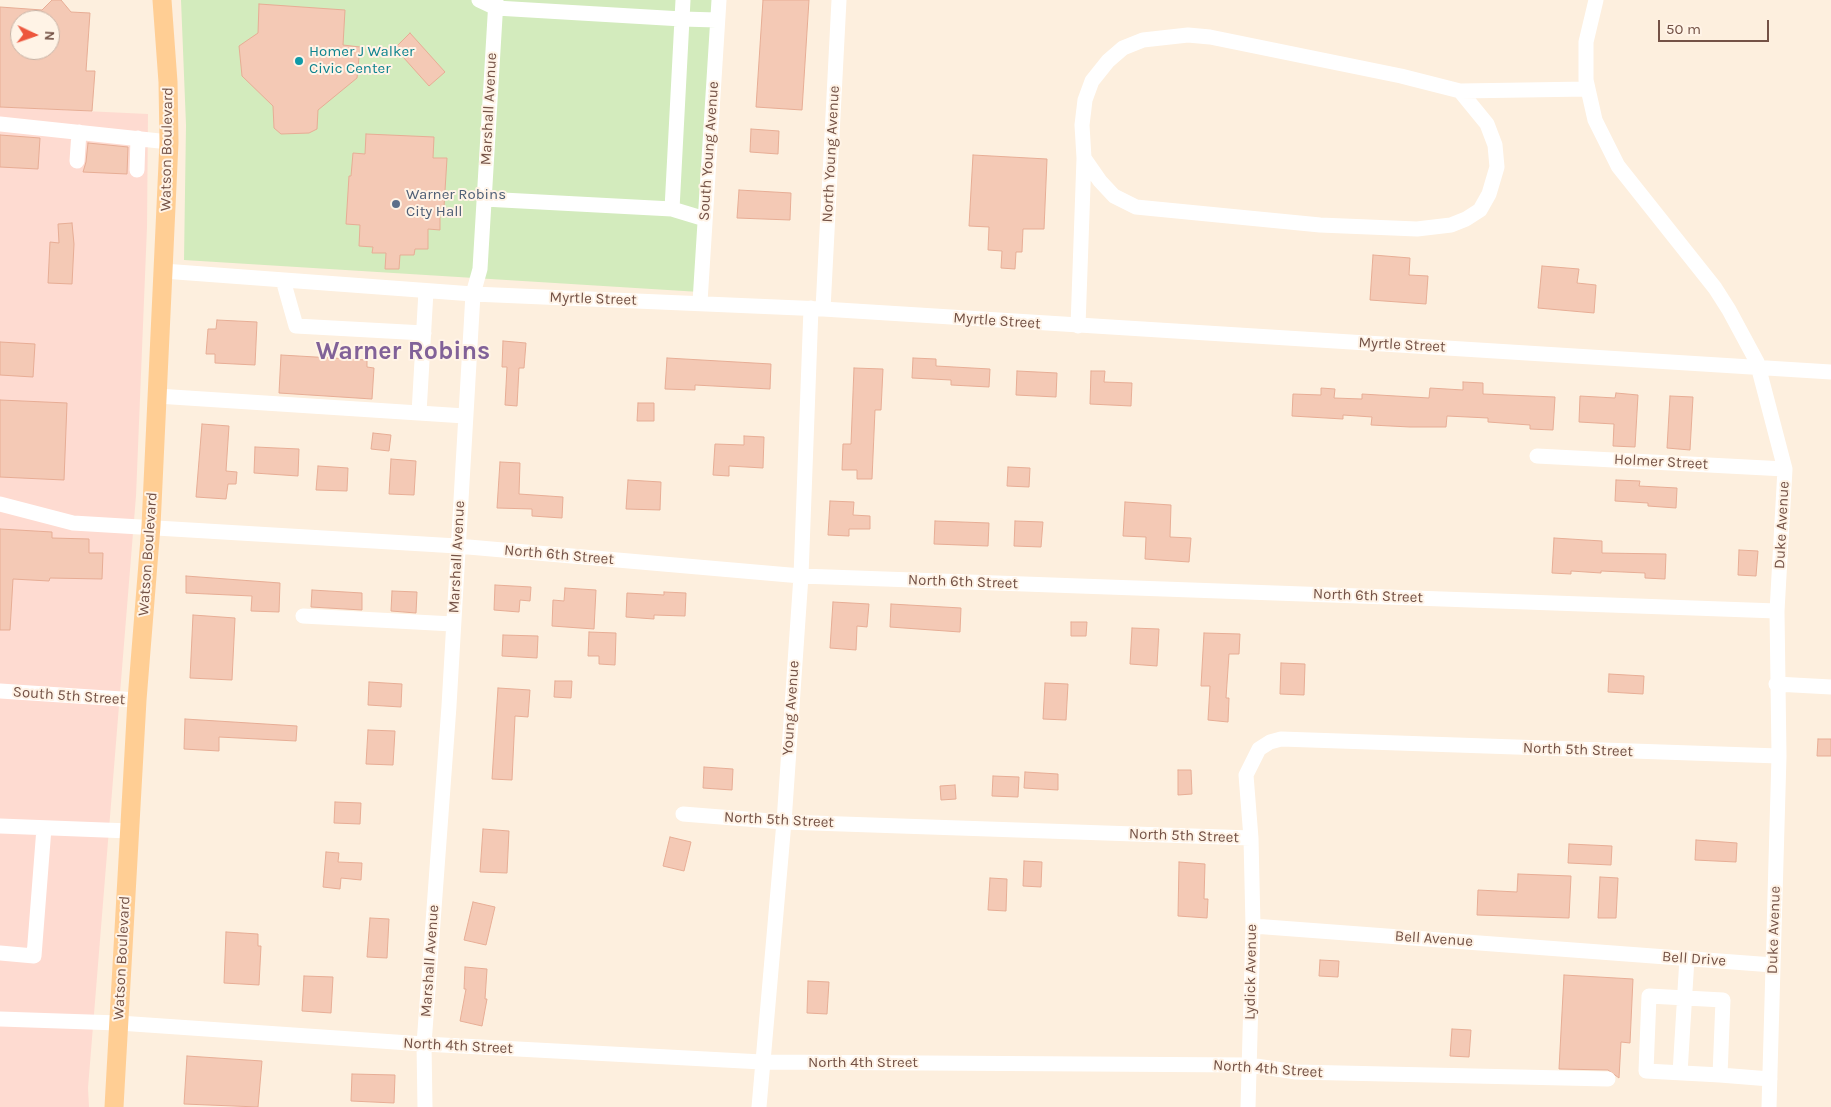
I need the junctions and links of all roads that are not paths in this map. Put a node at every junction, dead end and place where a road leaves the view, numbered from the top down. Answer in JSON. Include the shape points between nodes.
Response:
{"nodes":[{"id":1,"x":162,"y":0,"type":"edge"},
{"id":2,"x":479,"y":0,"type":"edge"},
{"id":3,"x":683,"y":0,"type":"edge"},
{"id":4,"x":719,"y":0,"type":"edge"},
{"id":5,"x":839,"y":0,"type":"edge"},
{"id":6,"x":1596,"y":0,"type":"edge"},
{"id":7,"x":496,"y":4,"type":"edge"},
{"id":8,"x":682,"y":19,"type":"junction"},
{"id":9,"x":718,"y":20,"type":"junction"},
{"id":10,"x":1588,"y":89,"type":"junction"},
{"id":11,"x":1460,"y":91,"type":"junction"},
{"id":12,"x":0,"y":124,"type":"edge"},
{"id":13,"x":79,"y":132,"type":"junction"},
{"id":14,"x":138,"y":138,"type":"junction"},
{"id":15,"x":168,"y":142,"type":"junction"},
{"id":16,"x":1084,"y":158,"type":"junction"},
{"id":17,"x":77,"y":161,"type":"dead end"},
{"id":18,"x":137,"y":170,"type":"dead end"},
{"id":19,"x":484,"y":199,"type":"junction"},
{"id":20,"x":672,"y":209,"type":"junction"},
{"id":21,"x":705,"y":219,"type":"junction"},
{"id":22,"x":164,"y":271,"type":"junction"},
{"id":23,"x":283,"y":280,"type":"junction"},
{"id":24,"x":426,"y":291,"type":"junction"},
{"id":25,"x":473,"y":294,"type":"junction"},
{"id":26,"x":700,"y":302,"type":"junction"},
{"id":27,"x":817,"y":308,"type":"junction"},
{"id":28,"x":1078,"y":326,"type":"junction"},
{"id":29,"x":424,"y":333,"type":"junction"},
{"id":30,"x":1759,"y":366,"type":"junction"},
{"id":31,"x":1831,"y":372,"type":"edge"},
{"id":32,"x":157,"y":396,"type":"junction"},
{"id":33,"x":419,"y":413,"type":"junction"},
{"id":34,"x":465,"y":416,"type":"junction"},
{"id":35,"x":1537,"y":456,"type":"dead end"},
{"id":36,"x":1786,"y":469,"type":"junction"},
{"id":37,"x":0,"y":504,"type":"edge"},
{"id":38,"x":151,"y":526,"type":"junction"},
{"id":39,"x":457,"y":546,"type":"junction"},
{"id":40,"x":801,"y":576,"type":"junction"},
{"id":41,"x":1777,"y":611,"type":"junction"},
{"id":42,"x":303,"y":616,"type":"dead end"},
{"id":43,"x":453,"y":624,"type":"junction"},
{"id":44,"x":1776,"y":684,"type":"junction"},
{"id":45,"x":1831,"y":687,"type":"edge"},
{"id":46,"x":0,"y":691,"type":"edge"},
{"id":47,"x":137,"y":700,"type":"junction"},
{"id":48,"x":1779,"y":756,"type":"junction"},
{"id":49,"x":683,"y":814,"type":"dead end"},
{"id":50,"x":784,"y":822,"type":"junction"},
{"id":51,"x":0,"y":826,"type":"edge"},
{"id":52,"x":44,"y":828,"type":"junction"},
{"id":53,"x":130,"y":831,"type":"junction"},
{"id":54,"x":1251,"y":838,"type":"junction"},
{"id":55,"x":1253,"y":926,"type":"junction"},
{"id":56,"x":0,"y":953,"type":"edge"},
{"id":57,"x":1615,"y":953,"type":"joint"},
{"id":58,"x":1687,"y":958,"type":"junction"},
{"id":59,"x":1773,"y":965,"type":"junction"},
{"id":60,"x":1685,"y":998,"type":"junction"},
{"id":61,"x":0,"y":1019,"type":"edge"},
{"id":62,"x":119,"y":1023,"type":"junction"},
{"id":63,"x":424,"y":1044,"type":"junction"},
{"id":64,"x":762,"y":1062,"type":"junction"},
{"id":65,"x":1249,"y":1065,"type":"junction"},
{"id":66,"x":1680,"y":1073,"type":"junction"},
{"id":67,"x":1720,"y":1075,"type":"junction"},
{"id":68,"x":1608,"y":1079,"type":"dead end"},
{"id":69,"x":1770,"y":1079,"type":"junction"},
{"id":70,"x":114,"y":1107,"type":"edge"},
{"id":71,"x":425,"y":1107,"type":"edge"},
{"id":72,"x":759,"y":1107,"type":"edge"},
{"id":73,"x":1248,"y":1107,"type":"edge"},
{"id":74,"x":1769,"y":1107,"type":"edge"}],
"edges":[{"from":1,"to":15,"type":"main road","name":"Watson Boulevard","via":[[168,82]]},
{"from":2,"to":7,"type":"street"},
{"from":3,"to":8,"type":"street"},
{"from":4,"to":9,"type":"street","name":"South Young Avenue"},
{"from":5,"to":27,"type":"street","name":"North Young Avenue"},
{"from":6,"to":10,"type":"street","name":"Duke Avenue","via":[[1586,42]]},
{"from":7,"to":8,"type":"street"},
{"from":7,"to":19,"type":"street","name":"Marshall Avenue"},
{"from":8,"to":9,"type":"street"},
{"from":8,"to":20,"type":"street"},
{"from":9,"to":21,"type":"street","name":"South Young Avenue"},
{"from":10,"to":11,"type":"street"},
{"from":10,"to":30,"type":"street","name":"Duke Avenue","via":[[1595,120],[1618,166],[1715,288]]},
{"from":11,"to":16,"type":"street","via":[[1210,37],[1188,35],[1143,40],[1123,48],[1092,81],[1084,100]]},
{"from":11,"to":16,"type":"street","via":[[1487,124],[1495,145],[1497,167],[1480,210],[1451,225],[1417,229],[1320,225],[1136,207],[1114,196]]},
{"from":12,"to":13,"type":"street"},
{"from":13,"to":14,"type":"street"},
{"from":13,"to":17,"type":"street"},
{"from":14,"to":15,"type":"street"},
{"from":14,"to":18,"type":"street"},
{"from":15,"to":22,"type":"main road","name":"Watson Boulevard"},
{"from":16,"to":28,"type":"street"},
{"from":19,"to":20,"type":"street"},
{"from":19,"to":25,"type":"street","name":"Marshall Avenue","via":[[480,269]]},
{"from":20,"to":21,"type":"street"},
{"from":21,"to":26,"type":"street","name":"South Young Avenue"},
{"from":22,"to":23,"type":"street","name":"Myrtle Street"},
{"from":22,"to":32,"type":"main road","name":"Watson Boulevard"},
{"from":23,"to":24,"type":"street","name":"Myrtle Street"},
{"from":23,"to":29,"type":"street","via":[[296,326]]},
{"from":24,"to":25,"type":"street","name":"Myrtle Street"},
{"from":24,"to":29,"type":"street"},
{"from":25,"to":26,"type":"street","name":"Myrtle Street"},
{"from":25,"to":34,"type":"street","name":"Marshall Avenue"},
{"from":26,"to":27,"type":"street","name":"Myrtle Street"},
{"from":27,"to":28,"type":"street","name":"Myrtle Street"},
{"from":27,"to":40,"type":"street","name":"Young Avenue"},
{"from":28,"to":30,"type":"street","name":"Myrtle Street"},
{"from":29,"to":33,"type":"street"},
{"from":30,"to":31,"type":"street","name":"Myrtle Street"},
{"from":30,"to":36,"type":"street","name":"Duke Avenue"},
{"from":32,"to":33,"type":"street"},
{"from":32,"to":38,"type":"main road","name":"Watson Boulevard"},
{"from":33,"to":34,"type":"street"},
{"from":34,"to":39,"type":"street","name":"Marshall Avenue"},
{"from":35,"to":36,"type":"street","name":"Holmer Street"},
{"from":36,"to":41,"type":"street","name":"Duke Avenue"},
{"from":37,"to":38,"type":"street","name":"North 6th Street","via":[[73,523]]},
{"from":38,"to":39,"type":"street","name":"North 6th Street"},
{"from":38,"to":47,"type":"main road","name":"Watson Boulevard"},
{"from":39,"to":40,"type":"street","name":"North 6th Street"},
{"from":39,"to":43,"type":"street","name":"Marshall Avenue"},
{"from":40,"to":41,"type":"street","name":"North 6th Street"},
{"from":40,"to":50,"type":"street","name":"Young Avenue"},
{"from":41,"to":44,"type":"street","name":"Duke Avenue"},
{"from":42,"to":43,"type":"street"},
{"from":43,"to":63,"type":"street","name":"Marshall Avenue"},
{"from":44,"to":45,"type":"street"},
{"from":44,"to":48,"type":"street","name":"Duke Avenue"},
{"from":46,"to":47,"type":"street","name":"South 5th Street"},
{"from":47,"to":53,"type":"main road","name":"Watson Boulevard"},
{"from":48,"to":54,"type":"street","name":"North 5th Street","via":[[1281,739],[1260,749],[1246,775]]},
{"from":48,"to":59,"type":"street","name":"Duke Avenue"},
{"from":49,"to":50,"type":"street","name":"North 5th Street"},
{"from":50,"to":54,"type":"street","name":"North 5th Street"},
{"from":50,"to":64,"type":"street","name":"Young Avenue"},
{"from":51,"to":52,"type":"street"},
{"from":52,"to":53,"type":"street"},
{"from":52,"to":56,"type":"street","via":[[34,956]]},
{"from":53,"to":62,"type":"main road","name":"Watson Boulevard"},
{"from":54,"to":55,"type":"street","name":"Lydick Avenue"},
{"from":55,"to":57,"type":"street","name":"Bell Avenue"},
{"from":55,"to":65,"type":"street","name":"Lydick Avenue"},
{"from":57,"to":58,"type":"street","name":"Bell Drive"},
{"from":58,"to":59,"type":"street","name":"Bell Drive"},
{"from":58,"to":60,"type":"street"},
{"from":59,"to":69,"type":"street","name":"Duke Avenue"},
{"from":60,"to":66,"type":"street"},
{"from":60,"to":66,"type":"street","via":[[1649,996],[1646,1072]]},
{"from":60,"to":67,"type":"street","via":[[1723,1000]]},
{"from":61,"to":62,"type":"street","name":"North 4th Street"},
{"from":62,"to":63,"type":"street","name":"North 4th Street"},
{"from":62,"to":70,"type":"main road","name":"Watson Boulevard"},
{"from":63,"to":64,"type":"street","name":"North 4th Street"},
{"from":63,"to":71,"type":"street","name":"Marshall Avenue"},
{"from":64,"to":65,"type":"street","name":"North 4th Street"},
{"from":64,"to":72,"type":"street","name":"Young Avenue"},
{"from":65,"to":68,"type":"street","name":"North 4th Street","via":[[1296,1072]]},
{"from":65,"to":73,"type":"street","name":"Lydick Avenue"},
{"from":66,"to":67,"type":"street"},
{"from":67,"to":69,"type":"street"},
{"from":69,"to":74,"type":"street","name":"Duke Avenue"}]}
